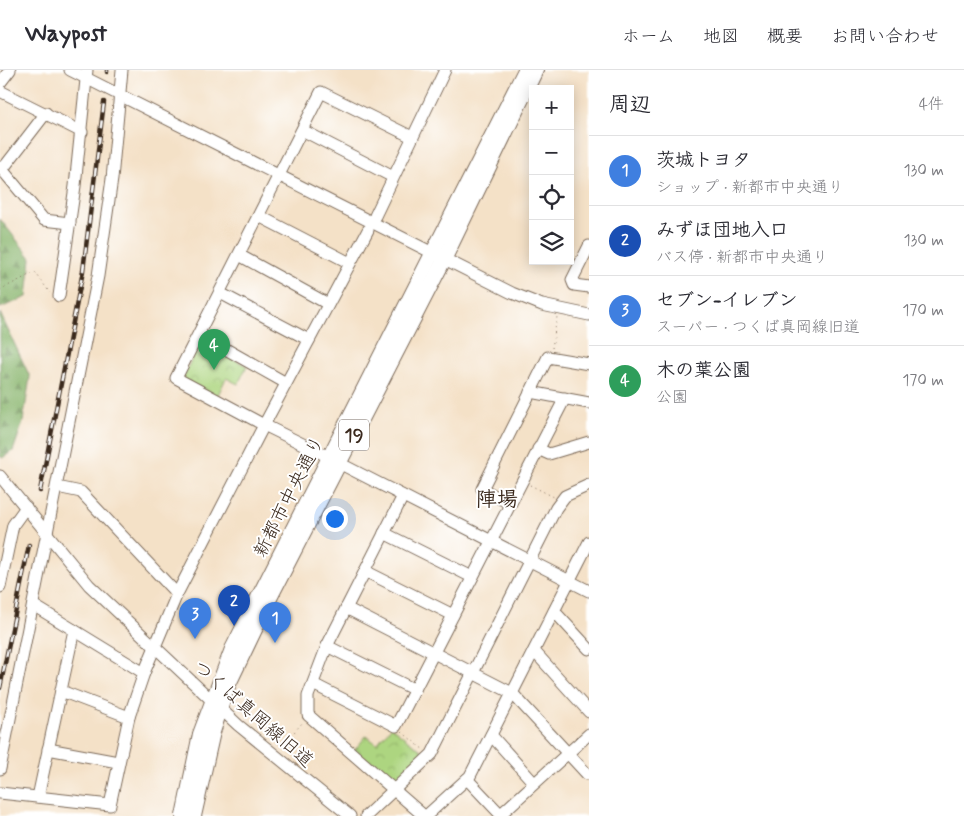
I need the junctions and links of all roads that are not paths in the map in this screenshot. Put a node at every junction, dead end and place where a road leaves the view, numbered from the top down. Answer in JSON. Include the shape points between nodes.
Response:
{"nodes":[{"id":1,"x":10,"y":70,"type":"edge"},
{"id":2,"x":70,"y":70,"type":"edge"},
{"id":3,"x":122,"y":70,"type":"edge"},
{"id":4,"x":445,"y":70,"type":"edge"},
{"id":5,"x":525,"y":70,"type":"edge"},
{"id":6,"x":536,"y":70,"type":"edge"},
{"id":7,"x":87,"y":74,"type":"edge"},
{"id":8,"x":0,"y":83,"type":"edge"},
{"id":9,"x":0,"y":91,"type":"edge"},
{"id":10,"x":121,"y":96,"type":"junction"},
{"id":11,"x":46,"y":114,"type":"junction"},
{"id":12,"x":302,"y":130,"type":"junction"},
{"id":13,"x":82,"y":132,"type":"junction"},
{"id":14,"x":412,"y":137,"type":"junction"},
{"id":15,"x":1,"y":169,"type":"edge"},
{"id":16,"x":279,"y":176,"type":"junction"},
{"id":17,"x":393,"y":177,"type":"junction"},
{"id":18,"x":258,"y":216,"type":"junction"},
{"id":19,"x":375,"y":216,"type":"dead end"},
{"id":20,"x":70,"y":223,"type":"junction"},
{"id":21,"x":368,"y":230,"type":"dead end"},
{"id":22,"x":589,"y":248,"type":"edge"},
{"id":23,"x":239,"y":255,"type":"junction"},
{"id":24,"x":438,"y":257,"type":"junction"},
{"id":25,"x":350,"y":263,"type":"junction"},
{"id":26,"x":589,"y":287,"type":"edge"},
{"id":27,"x":220,"y":293,"type":"junction"},
{"id":28,"x":55,"y":294,"type":"road end"},
{"id":29,"x":328,"y":304,"type":"junction"},
{"id":30,"x":589,"y":315,"type":"edge"},
{"id":31,"x":198,"y":334,"type":"junction"},
{"id":32,"x":309,"y":340,"type":"junction"},
{"id":33,"x":589,"y":364,"type":"edge"},
{"id":34,"x":286,"y":383,"type":"junction"},
{"id":35,"x":530,"y":392,"type":"junction"},
{"id":36,"x":565,"y":398,"type":"junction"},
{"id":37,"x":589,"y":403,"type":"edge"},
{"id":38,"x":264,"y":425,"type":"junction"},
{"id":39,"x":589,"y":442,"type":"edge"},
{"id":40,"x":538,"y":449,"type":"junction"},
{"id":41,"x":334,"y":460,"type":"junction"},
{"id":42,"x":0,"y":476,"type":"edge"},
{"id":43,"x":589,"y":485,"type":"edge"},
{"id":44,"x":57,"y":487,"type":"junction"},
{"id":45,"x":403,"y":496,"type":"junction"},
{"id":46,"x":509,"y":503,"type":"junction"},
{"id":47,"x":26,"y":507,"type":"junction"},
{"id":48,"x":384,"y":533,"type":"junction"},
{"id":49,"x":48,"y":534,"type":"junction"},
{"id":50,"x":491,"y":540,"type":"junction"},
{"id":51,"x":589,"y":542,"type":"edge"},
{"id":52,"x":530,"y":561,"type":"junction"},
{"id":53,"x":2,"y":562,"type":"edge"},
{"id":54,"x":365,"y":571,"type":"junction"},
{"id":55,"x":472,"y":577,"type":"junction"},
{"id":56,"x":570,"y":581,"type":"junction"},
{"id":57,"x":0,"y":587,"type":"edge"},
{"id":58,"x":589,"y":591,"type":"edge"},
{"id":59,"x":177,"y":594,"type":"junction"},
{"id":60,"x":33,"y":605,"type":"junction"},
{"id":61,"x":346,"y":608,"type":"junction"},
{"id":62,"x":554,"y":611,"type":"junction"},
{"id":63,"x":453,"y":615,"type":"junction"},
{"id":64,"x":74,"y":630,"type":"junction"},
{"id":65,"x":327,"y":646,"type":"junction"},
{"id":66,"x":154,"y":647,"type":"junction"},
{"id":67,"x":589,"y":649,"type":"edge"},
{"id":68,"x":534,"y":651,"type":"junction"},
{"id":69,"x":434,"y":653,"type":"junction"},
{"id":70,"x":144,"y":673,"type":"junction"},
{"id":71,"x":473,"y":673,"type":"junction"},
{"id":72,"x":313,"y":684,"type":"junction"},
{"id":73,"x":61,"y":690,"type":"junction"},
{"id":74,"x":415,"y":690,"type":"junction"},
{"id":75,"x":512,"y":693,"type":"junction"},
{"id":76,"x":215,"y":704,"type":"junction"},
{"id":77,"x":589,"y":712,"type":"edge"},
{"id":78,"x":129,"y":717,"type":"junction"},
{"id":79,"x":589,"y":734,"type":"edge"},
{"id":80,"x":491,"y":735,"type":"junction"},
{"id":81,"x":48,"y":749,"type":"junction"},
{"id":82,"x":567,"y":753,"type":"junction"},
{"id":83,"x":118,"y":762,"type":"junction"},
{"id":84,"x":0,"y":769,"type":"edge"},
{"id":85,"x":587,"y":774,"type":"dead end"},
{"id":86,"x":467,"y":779,"type":"junction"},
{"id":87,"x":534,"y":783,"type":"junction"},
{"id":88,"x":394,"y":790,"type":"junction"},
{"id":89,"x":0,"y":793,"type":"edge"},
{"id":90,"x":38,"y":797,"type":"junction"},
{"id":91,"x":501,"y":815,"type":"edge"},
{"id":92,"x":182,"y":816,"type":"edge"},
{"id":93,"x":194,"y":816,"type":"edge"},
{"id":94,"x":350,"y":816,"type":"edge"},
{"id":95,"x":366,"y":816,"type":"edge"},
{"id":96,"x":425,"y":816,"type":"edge"}],
"edges":[{"from":1,"to":8,"type":"street"},
{"from":2,"to":7,"type":"street"},
{"from":3,"to":10,"type":"street"},
{"from":4,"to":14,"type":"street"},
{"from":5,"to":24,"type":"main road","name":"新都市中央通り","number":"19"},
{"from":6,"to":24,"type":"main road","name":"新都市中央通り","number":"19"},
{"from":7,"to":10,"type":"street"},
{"from":7,"to":13,"type":"street"},
{"from":9,"to":11,"type":"street"},
{"from":10,"to":16,"type":"street"},
{"from":10,"to":44,"type":"street","via":[[99,267]]},
{"from":11,"to":13,"type":"street"},
{"from":11,"to":15,"type":"street"},
{"from":12,"to":14,"type":"street","via":[[321,92]]},
{"from":12,"to":16,"type":"street"},
{"from":12,"to":17,"type":"street"},
{"from":13,"to":20,"type":"street"},
{"from":14,"to":17,"type":"street"},
{"from":15,"to":20,"type":"street","via":[[44,220]]},
{"from":16,"to":18,"type":"street"},
{"from":16,"to":24,"type":"street"},
{"from":17,"to":19,"type":"street"},
{"from":18,"to":23,"type":"street"},
{"from":18,"to":25,"type":"street"},
{"from":20,"to":28,"type":"street"},
{"from":21,"to":25,"type":"street"},
{"from":22,"to":26,"type":"street","via":[[572,280],[574,284]]},
{"from":23,"to":27,"type":"street"},
{"from":23,"to":29,"type":"street"},
{"from":24,"to":30,"type":"street","via":[[526,299]]},
{"from":24,"to":41,"type":"main road","name":"新都市中央通り","number":"19"},
{"from":25,"to":29,"type":"street"},
{"from":27,"to":31,"type":"street"},
{"from":27,"to":32,"type":"street"},
{"from":29,"to":32,"type":"street"},
{"from":31,"to":34,"type":"street"},
{"from":31,"to":38,"type":"street","via":[[176,378]]},
{"from":32,"to":34,"type":"street"},
{"from":33,"to":35,"type":"street","via":[[548,357]]},
{"from":34,"to":38,"type":"street"},
{"from":35,"to":36,"type":"street"},
{"from":35,"to":46,"type":"street","via":[[482,489]]},
{"from":36,"to":37,"type":"street"},
{"from":36,"to":40,"type":"street"},
{"from":38,"to":41,"type":"street"},
{"from":38,"to":59,"type":"street"},
{"from":39,"to":40,"type":"street","via":[[548,454]]},
{"from":40,"to":46,"type":"street"},
{"from":41,"to":45,"type":"street"},
{"from":41,"to":76,"type":"main road","name":"新都市中央通り","number":"19","via":[[252,635]]},
{"from":42,"to":47,"type":"street","name":"つくば真岡線旧道"},
{"from":43,"to":52,"type":"street","via":[[570,492],[561,500]]},
{"from":44,"to":49,"type":"street"},
{"from":44,"to":59,"type":"street","via":[[81,492]]},
{"from":45,"to":48,"type":"street"},
{"from":45,"to":50,"type":"street"},
{"from":46,"to":50,"type":"street"},
{"from":47,"to":49,"type":"street","name":"つくば真岡線旧道"},
{"from":47,"to":53,"type":"street","via":[[13,525]]},
{"from":48,"to":54,"type":"street"},
{"from":48,"to":55,"type":"street"},
{"from":49,"to":60,"type":"street"},
{"from":49,"to":66,"type":"street","name":"つくば真岡線旧道","via":[[89,585]]},
{"from":50,"to":52,"type":"street"},
{"from":50,"to":55,"type":"street"},
{"from":51,"to":56,"type":"street"},
{"from":52,"to":56,"type":"street"},
{"from":52,"to":71,"type":"street"},
{"from":53,"to":57,"type":"street"},
{"from":54,"to":61,"type":"street"},
{"from":54,"to":63,"type":"street"},
{"from":55,"to":63,"type":"street"},
{"from":56,"to":58,"type":"street"},
{"from":56,"to":62,"type":"street"},
{"from":59,"to":66,"type":"street"},
{"from":60,"to":64,"type":"street"},
{"from":60,"to":84,"type":"street"},
{"from":61,"to":65,"type":"street"},
{"from":61,"to":69,"type":"street"},
{"from":62,"to":67,"type":"street"},
{"from":62,"to":68,"type":"street"},
{"from":63,"to":69,"type":"street"},
{"from":64,"to":70,"type":"street"},
{"from":64,"to":73,"type":"street"},
{"from":65,"to":72,"type":"street"},
{"from":65,"to":74,"type":"street"},
{"from":66,"to":70,"type":"street"},
{"from":66,"to":76,"type":"street","name":"つくば真岡線旧道"},
{"from":68,"to":75,"type":"street"},
{"from":68,"to":77,"type":"street"},
{"from":69,"to":71,"type":"street"},
{"from":69,"to":74,"type":"street"},
{"from":70,"to":78,"type":"street"},
{"from":71,"to":75,"type":"street"},
{"from":71,"to":88,"type":"street","via":[[431,755]]},
{"from":72,"to":74,"type":"street","via":[[396,726]]},
{"from":72,"to":88,"type":"street","via":[[308,696],[308,715]]},
{"from":73,"to":78,"type":"street"},
{"from":73,"to":81,"type":"street"},
{"from":75,"to":80,"type":"street"},
{"from":75,"to":82,"type":"street"},
{"from":76,"to":92,"type":"main road","name":"新都市中央通り","number":"19","via":[[195,751]]},
{"from":76,"to":93,"type":"main road","name":"新都市中央通り","number":"19"},
{"from":76,"to":94,"type":"street","name":"つくば真岡線旧道"},
{"from":78,"to":83,"type":"street"},
{"from":79,"to":82,"type":"street"},
{"from":80,"to":86,"type":"street"},
{"from":80,"to":87,"type":"street"},
{"from":81,"to":83,"type":"street"},
{"from":81,"to":90,"type":"street"},
{"from":82,"to":85,"type":"street"},
{"from":82,"to":87,"type":"street"},
{"from":83,"to":90,"type":"street","via":[[110,805]]},
{"from":86,"to":91,"type":"street"},
{"from":86,"to":96,"type":"street"},
{"from":87,"to":91,"type":"street"},
{"from":88,"to":95,"type":"street"},
{"from":88,"to":96,"type":"street"},
{"from":89,"to":90,"type":"street"}]}
